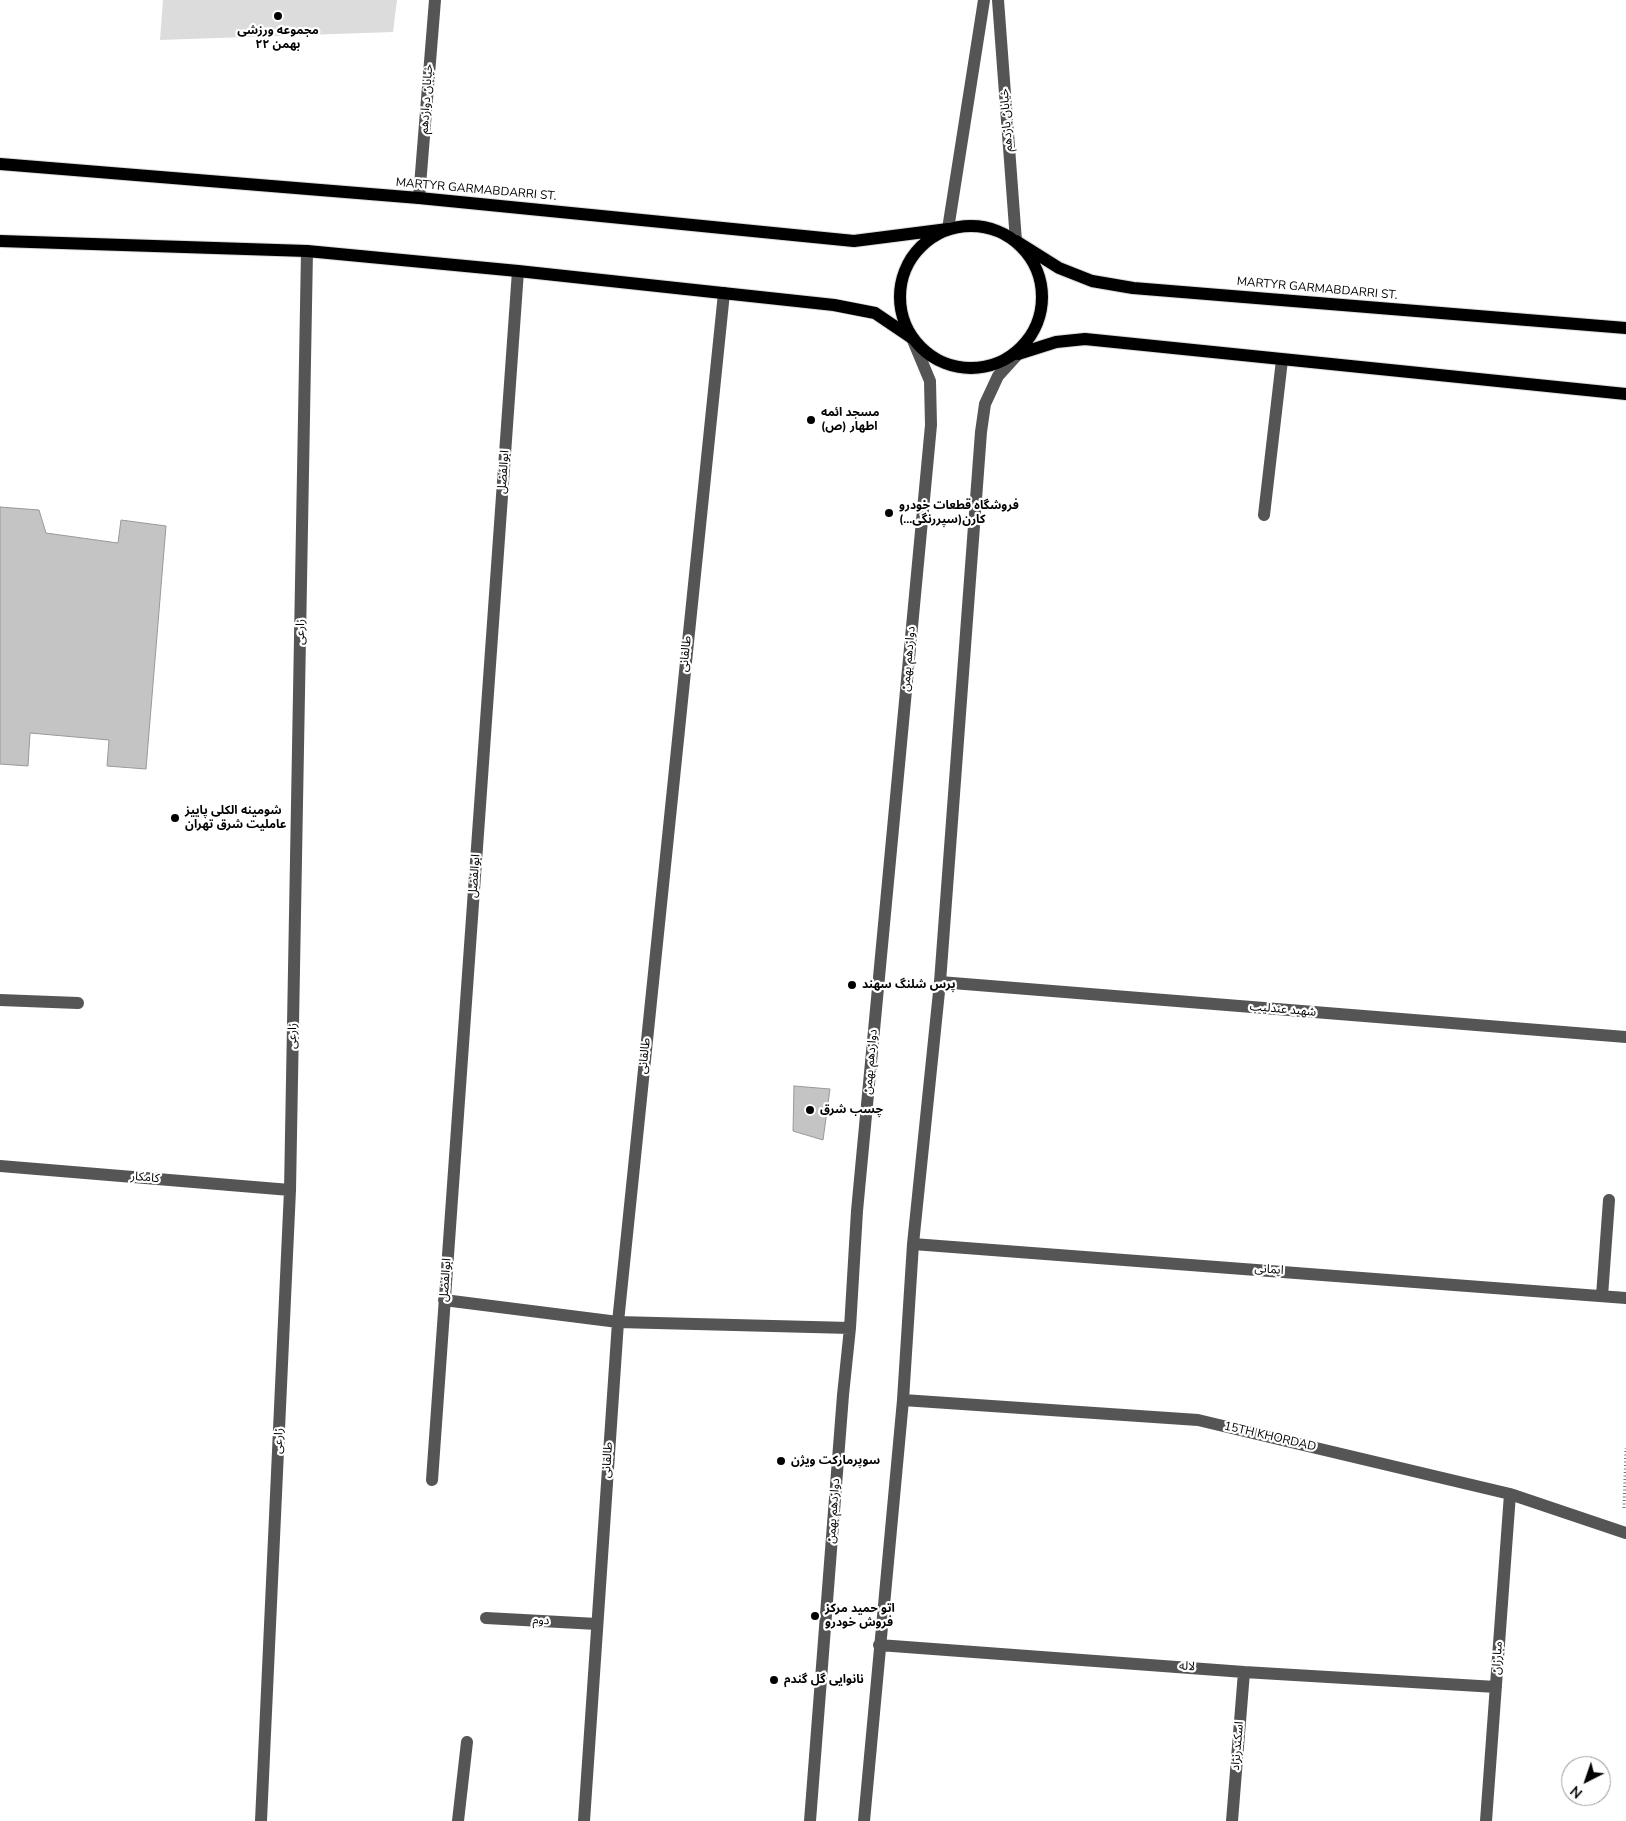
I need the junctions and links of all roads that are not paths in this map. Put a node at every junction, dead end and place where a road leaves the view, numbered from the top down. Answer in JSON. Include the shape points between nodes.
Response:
{"nodes":[{"id":1,"x":435,"y":0,"type":"edge"},
{"id":2,"x":984,"y":0,"type":"edge"},
{"id":3,"x":998,"y":0,"type":"edge"},
{"id":4,"x":0,"y":164,"type":"edge"},
{"id":5,"x":419,"y":198,"type":"junction"},
{"id":6,"x":948,"y":229,"type":"junction"},
{"id":7,"x":0,"y":241,"type":"edge"},
{"id":8,"x":1016,"y":241,"type":"junction"},
{"id":9,"x":307,"y":251,"type":"junction"},
{"id":10,"x":518,"y":271,"type":"junction"},
{"id":11,"x":724,"y":293,"type":"junction"},
{"id":12,"x":1626,"y":328,"type":"edge"},
{"id":13,"x":912,"y":338,"type":"junction"},
{"id":14,"x":1018,"y":354,"type":"junction"},
{"id":15,"x":1282,"y":360,"type":"junction"},
{"id":16,"x":1626,"y":394,"type":"edge"},
{"id":17,"x":1264,"y":515,"type":"dead end"},
{"id":18,"x":940,"y":982,"type":"junction"},
{"id":19,"x":0,"y":1000,"type":"edge"},
{"id":20,"x":78,"y":1003,"type":"dead end"},
{"id":21,"x":1626,"y":1038,"type":"edge"},
{"id":22,"x":0,"y":1166,"type":"edge"},
{"id":23,"x":290,"y":1190,"type":"junction"},
{"id":24,"x":1609,"y":1200,"type":"dead end"},
{"id":25,"x":913,"y":1244,"type":"junction"},
{"id":26,"x":1602,"y":1296,"type":"junction"},
{"id":27,"x":1626,"y":1298,"type":"edge"},
{"id":28,"x":444,"y":1300,"type":"junction"},
{"id":29,"x":618,"y":1322,"type":"junction"},
{"id":30,"x":850,"y":1328,"type":"junction"},
{"id":31,"x":903,"y":1400,"type":"junction"},
{"id":32,"x":432,"y":1480,"type":"dead end"},
{"id":33,"x":1510,"y":1494,"type":"junction"},
{"id":34,"x":1625,"y":1532,"type":"edge"},
{"id":35,"x":486,"y":1618,"type":"dead end"},
{"id":36,"x":597,"y":1624,"type":"junction"},
{"id":37,"x":879,"y":1645,"type":"junction"},
{"id":38,"x":1244,"y":1672,"type":"junction"},
{"id":39,"x":1496,"y":1687,"type":"junction"},
{"id":40,"x":467,"y":1742,"type":"dead end"},
{"id":41,"x":261,"y":1821,"type":"edge"},
{"id":42,"x":458,"y":1821,"type":"edge"},
{"id":43,"x":584,"y":1821,"type":"edge"},
{"id":44,"x":810,"y":1821,"type":"edge"},
{"id":45,"x":864,"y":1821,"type":"edge"},
{"id":46,"x":1232,"y":1821,"type":"edge"},
{"id":47,"x":1486,"y":1821,"type":"edge"}],
"edges":[{"from":1,"to":5,"type":"street","name":"خیابان دوازدهم"},
{"from":2,"to":6,"type":"street"},
{"from":3,"to":8,"type":"street","name":"خیابان یازدهم"},
{"from":4,"to":5,"type":"main road","name":"MARTYR GARMABDARRI ST."},
{"from":5,"to":6,"type":"main road","name":"MARTYR GARMABDARRI ST.","via":[[854,240]]},
{"from":6,"to":8,"type":"main road","via":[[972,224],[995,229]]},
{"from":6,"to":13,"type":"main road","via":[[929,238],[913,254],[903,274],[899,296],[903,318]]},
{"from":7,"to":9,"type":"main road"},
{"from":8,"to":12,"type":"main road","name":"MARTYR GARMABDARRI ST.","via":[[1059,268],[1092,282],[1133,288]]},
{"from":8,"to":14,"type":"main road","via":[[1032,257],[1041,278],[1044,301],[1039,324]]},
{"from":9,"to":10,"type":"main road"},
{"from":9,"to":23,"type":"street","name":"زارعی"},
{"from":10,"to":11,"type":"main road"},
{"from":10,"to":28,"type":"street","name":"ابوالفضل"},
{"from":11,"to":13,"type":"main road","via":[[834,304],[875,313]]},
{"from":11,"to":29,"type":"street","name":"طالقانی"},
{"from":13,"to":14,"type":"main road","via":[[947,364],[968,369],[990,366]]},
{"from":13,"to":30,"type":"street","name":"دوازدهم بهمن","via":[[930,381],[931,426],[858,1201]]},
{"from":14,"to":15,"type":"main road","via":[[1056,342],[1084,339]]},
{"from":14,"to":18,"type":"street","via":[[998,376],[985,404],[981,432]]},
{"from":15,"to":16,"type":"main road"},
{"from":15,"to":17,"type":"street"},
{"from":18,"to":21,"type":"street","name":"شهید عندلیب"},
{"from":18,"to":25,"type":"street"},
{"from":19,"to":20,"type":"street"},
{"from":22,"to":23,"type":"street","name":"کامکار"},
{"from":23,"to":41,"type":"street","name":"زارعی"},
{"from":24,"to":26,"type":"street"},
{"from":25,"to":26,"type":"street","name":"ایمانی"},
{"from":25,"to":31,"type":"street"},
{"from":26,"to":27,"type":"street","name":"ایمانی"},
{"from":28,"to":29,"type":"street"},
{"from":28,"to":32,"type":"street","name":"ابوالفضل"},
{"from":29,"to":30,"type":"street"},
{"from":29,"to":36,"type":"street","name":"طالقانی"},
{"from":30,"to":44,"type":"street","name":"دوازدهم بهمن"},
{"from":31,"to":33,"type":"street","name":"15TH KHORDAD","via":[[1198,1420]]},
{"from":31,"to":37,"type":"street"},
{"from":33,"to":34,"type":"street","name":"15TH KHORDAD"},
{"from":33,"to":39,"type":"street","name":"مبارزان"},
{"from":35,"to":36,"type":"street","name":"دوم"},
{"from":36,"to":43,"type":"street","name":"طالقانی"},
{"from":37,"to":38,"type":"street","name":"لاله"},
{"from":37,"to":45,"type":"street"},
{"from":38,"to":39,"type":"street","name":"لاله"},
{"from":38,"to":46,"type":"street","name":"اسکندرنژاد"},
{"from":39,"to":47,"type":"street","name":"مبارزان"},
{"from":40,"to":42,"type":"street"}]}
